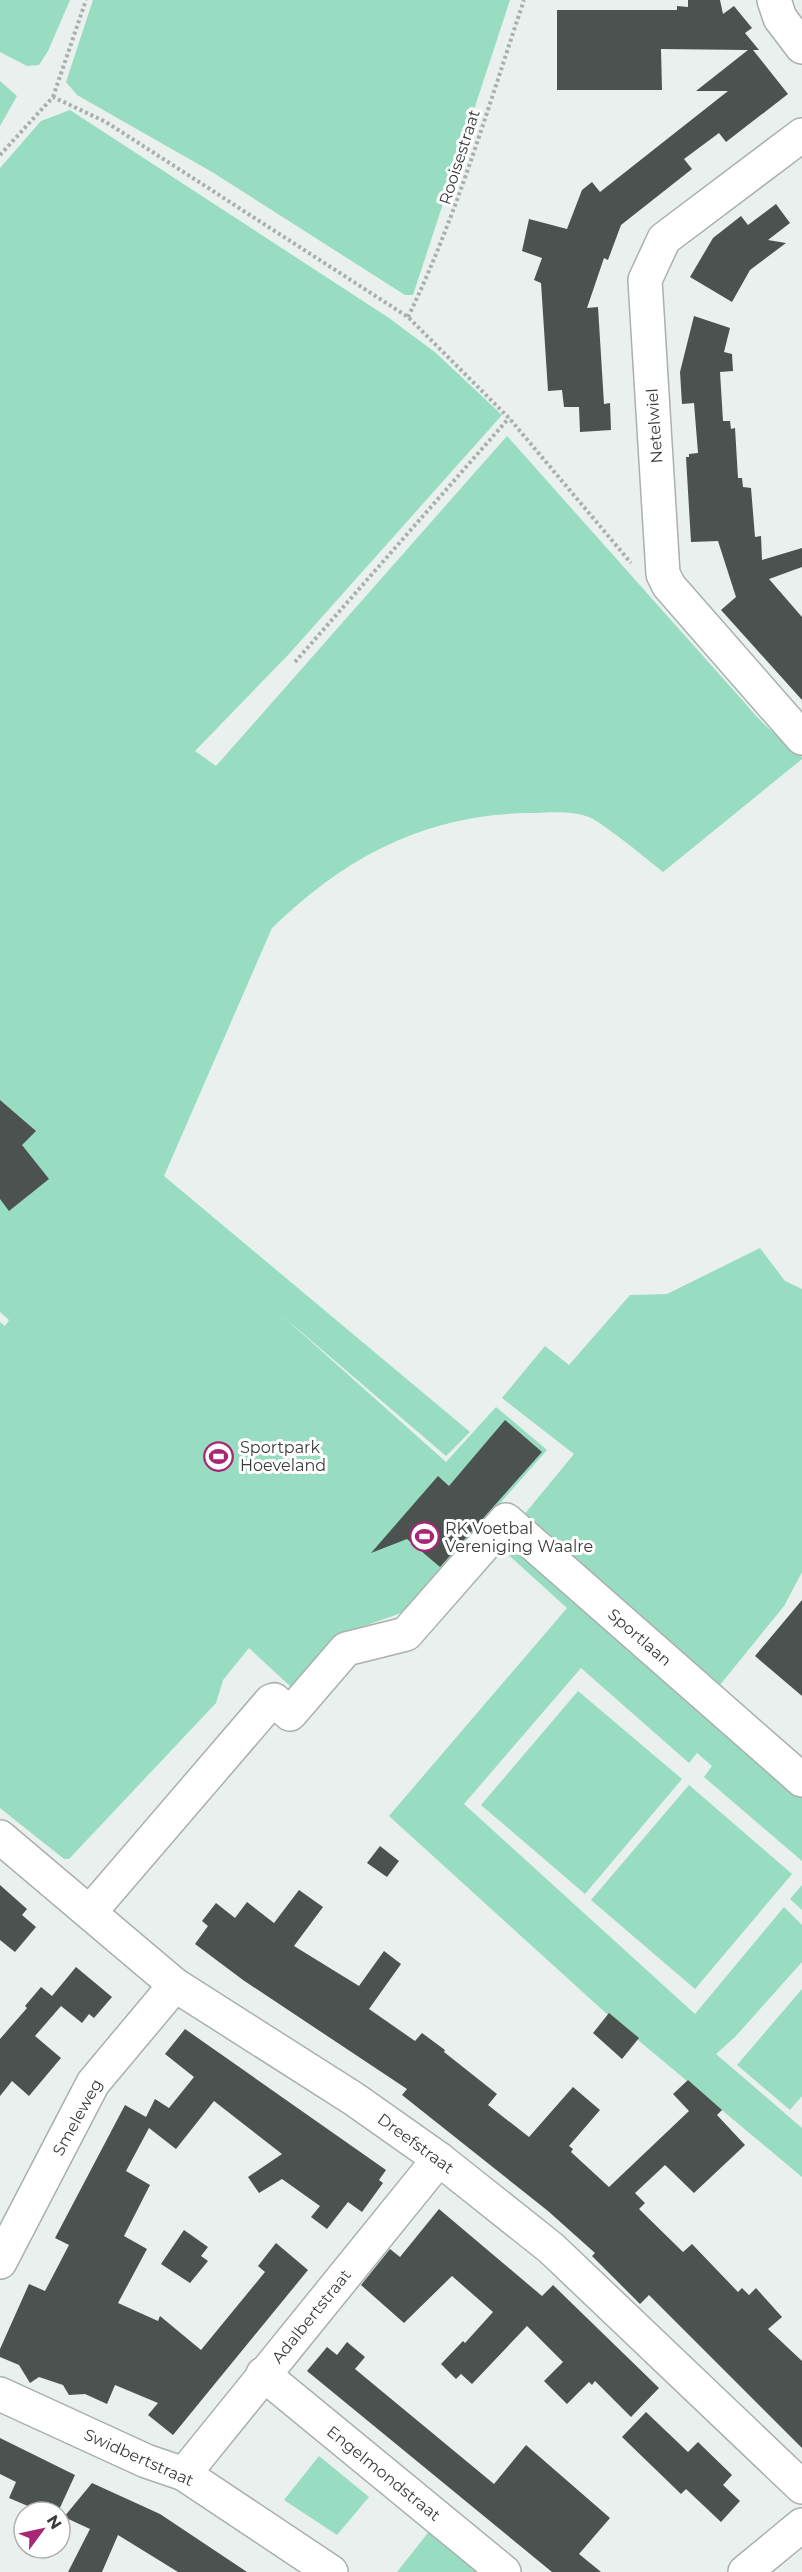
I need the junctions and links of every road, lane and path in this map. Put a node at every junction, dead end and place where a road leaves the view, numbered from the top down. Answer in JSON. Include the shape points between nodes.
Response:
{"nodes":[{"id":1,"x":86,"y":0,"type":"edge"},
{"id":2,"x":524,"y":0,"type":"edge"},
{"id":3,"x":774,"y":0,"type":"edge"},
{"id":4,"x":802,"y":47,"type":"edge"},
{"id":5,"x":54,"y":97,"type":"junction"},
{"id":6,"x":802,"y":135,"type":"edge"},
{"id":7,"x":0,"y":155,"type":"edge"},
{"id":8,"x":408,"y":317,"type":"junction"},
{"id":9,"x":509,"y":418,"type":"junction"},
{"id":10,"x":634,"y":567,"type":"dead end"},
{"id":11,"x":295,"y":662,"type":"dead end"},
{"id":12,"x":802,"y":738,"type":"edge"},
{"id":13,"x":802,"y":1779,"type":"edge"},
{"id":14,"x":0,"y":1837,"type":"edge"},
{"id":15,"x":90,"y":1912,"type":"junction"},
{"id":16,"x":175,"y":1985,"type":"junction"},
{"id":17,"x":439,"y":2159,"type":"junction"},
{"id":18,"x":0,"y":2262,"type":"edge"},
{"id":19,"x":263,"y":2374,"type":"junction"},
{"id":20,"x":0,"y":2394,"type":"edge"},
{"id":21,"x":184,"y":2474,"type":"junction"},
{"id":22,"x":802,"y":2487,"type":"edge"},
{"id":23,"x":802,"y":2525,"type":"edge"},
{"id":24,"x":331,"y":2572,"type":"edge"},
{"id":25,"x":504,"y":2572,"type":"edge"},
{"id":26,"x":745,"y":2572,"type":"edge"}],
"edges":[{"from":1,"to":5,"type":"path"},
{"from":2,"to":8,"type":"path","name":"Rooisestraat","via":[[454,210]]},
{"from":3,"to":4,"type":"street","via":[[780,18]]},
{"from":5,"to":7,"type":"path"},
{"from":5,"to":8,"type":"path","via":[[106,122]]},
{"from":6,"to":12,"type":"street","name":"Netelwiel","via":[[664,239],[645,280],[663,574],[669,586]]},
{"from":8,"to":9,"type":"path"},
{"from":9,"to":10,"type":"path"},
{"from":9,"to":11,"type":"path"},
{"from":13,"to":15,"type":"street","name":"Sportlaan","via":[[506,1520],[406,1634],[346,1649],[290,1714],[271,1701]]},
{"from":14,"to":15,"type":"street","name":"Dreefstraat"},
{"from":15,"to":16,"type":"street","name":"Dreefstraat"},
{"from":16,"to":17,"type":"street","name":"Dreefstraat","via":[[354,2099]]},
{"from":16,"to":18,"type":"street","name":"Smeleweg","via":[[93,2083]]},
{"from":17,"to":19,"type":"street","name":"Adalbertstraat"},
{"from":17,"to":22,"type":"street","name":"Dreefstraat","via":[[551,2247]]},
{"from":19,"to":21,"type":"street","name":"Adalbertstraat"},
{"from":19,"to":25,"type":"street","name":"Engelmondstraat"},
{"from":20,"to":21,"type":"street","name":"Swidbertstraat","via":[[146,2462]]},
{"from":21,"to":24,"type":"street","name":"Swidbertstraat"},
{"from":23,"to":26,"type":"street"}]}
